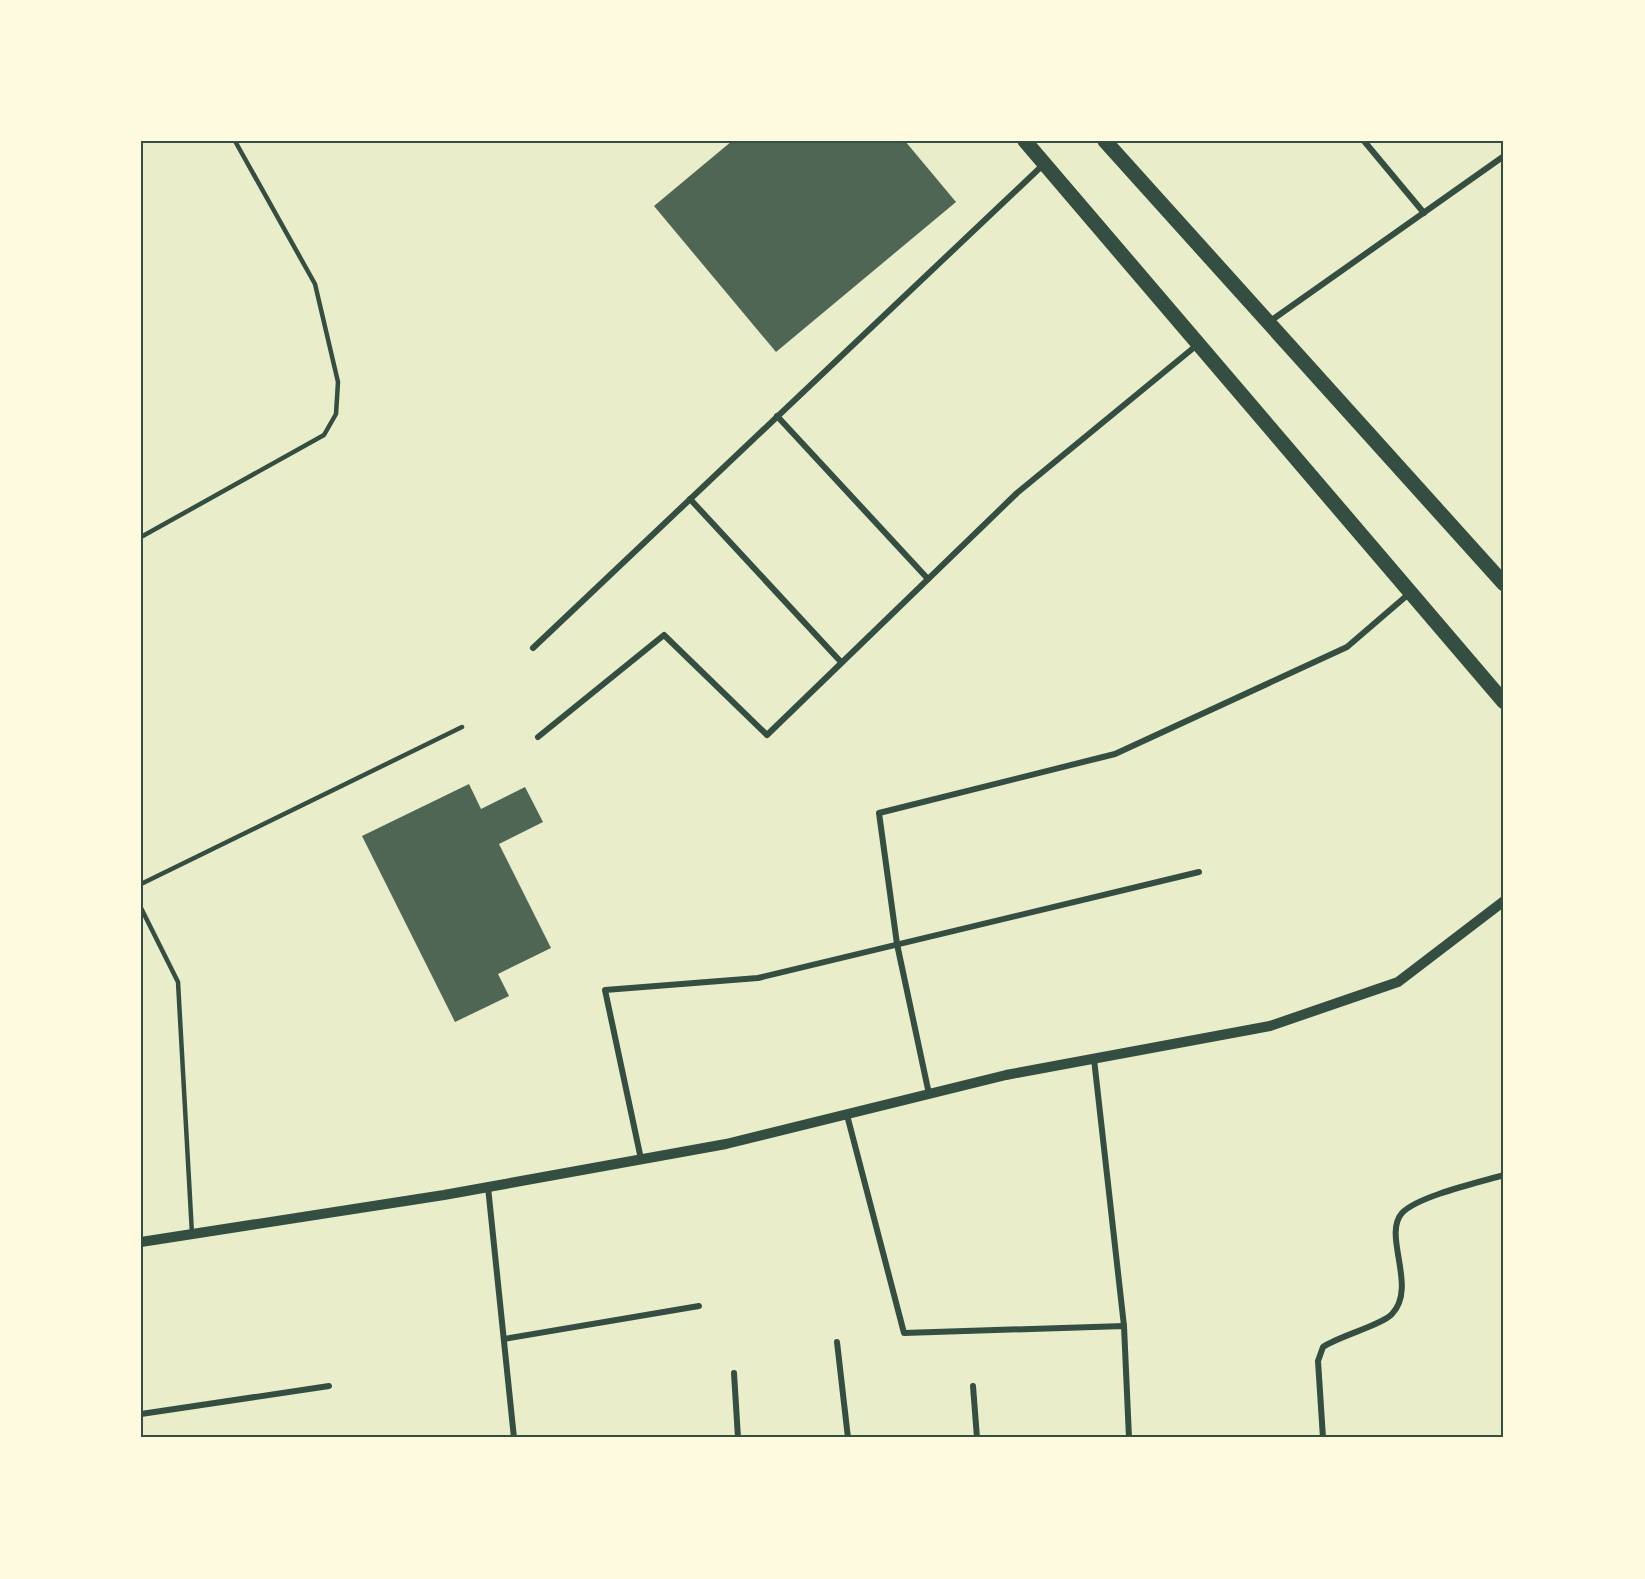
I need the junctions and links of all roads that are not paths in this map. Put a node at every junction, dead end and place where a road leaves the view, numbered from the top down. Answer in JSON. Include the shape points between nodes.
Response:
{"nodes":[{"id":1,"x":236,"y":141,"type":"edge"},
{"id":2,"x":1025,"y":141,"type":"edge"},
{"id":3,"x":1105,"y":141,"type":"edge"},
{"id":4,"x":1364,"y":141,"type":"edge"},
{"id":5,"x":1504,"y":156,"type":"edge"},
{"id":6,"x":1044,"y":163,"type":"junction"},
{"id":7,"x":1424,"y":213,"type":"junction"},
{"id":8,"x":1268,"y":322,"type":"junction"},
{"id":9,"x":1197,"y":345,"type":"junction"},
{"id":10,"x":777,"y":416,"type":"junction"},
{"id":11,"x":690,"y":499,"type":"junction"},
{"id":12,"x":141,"y":537,"type":"edge"},
{"id":13,"x":928,"y":579,"type":"junction"},
{"id":14,"x":1504,"y":583,"type":"edge"},
{"id":15,"x":1411,"y":592,"type":"junction"},
{"id":16,"x":533,"y":648,"type":"dead end"},
{"id":17,"x":841,"y":662,"type":"junction"},
{"id":18,"x":1504,"y":702,"type":"edge"},
{"id":19,"x":462,"y":727,"type":"dead end"},
{"id":20,"x":538,"y":736,"type":"dead end"},
{"id":21,"x":1199,"y":872,"type":"dead end"},
{"id":22,"x":141,"y":884,"type":"edge"},
{"id":23,"x":1504,"y":901,"type":"edge"},
{"id":24,"x":141,"y":908,"type":"edge"},
{"id":25,"x":897,"y":944,"type":"junction"},
{"id":26,"x":1094,"y":1059,"type":"junction"},
{"id":27,"x":929,"y":1094,"type":"junction"},
{"id":28,"x":847,"y":1114,"type":"junction"},
{"id":29,"x":641,"y":1159,"type":"junction"},
{"id":30,"x":1504,"y":1175,"type":"edge"},
{"id":31,"x":488,"y":1187,"type":"junction"},
{"id":32,"x":192,"y":1234,"type":"junction"},
{"id":33,"x":141,"y":1242,"type":"edge"},
{"id":34,"x":699,"y":1306,"type":"dead end"},
{"id":35,"x":1124,"y":1326,"type":"junction"},
{"id":36,"x":504,"y":1339,"type":"junction"},
{"id":37,"x":837,"y":1342,"type":"dead end"},
{"id":38,"x":734,"y":1373,"type":"dead end"},
{"id":39,"x":329,"y":1386,"type":"dead end"},
{"id":40,"x":973,"y":1386,"type":"dead end"},
{"id":41,"x":141,"y":1414,"type":"edge"},
{"id":42,"x":514,"y":1438,"type":"edge"},
{"id":43,"x":738,"y":1438,"type":"edge"},
{"id":44,"x":848,"y":1438,"type":"edge"},
{"id":45,"x":976,"y":1438,"type":"edge"},
{"id":46,"x":1129,"y":1438,"type":"edge"},
{"id":47,"x":1323,"y":1438,"type":"edge"}],
"edges":[{"from":1,"to":12,"type":"lane","via":[[315,284],[338,382],[336,414],[324,435]]},
{"from":2,"to":6,"type":"main road"},
{"from":3,"to":8,"type":"main road"},
{"from":4,"to":7,"type":"street"},
{"from":5,"to":7,"type":"street"},
{"from":6,"to":9,"type":"main road"},
{"from":6,"to":10,"type":"street"},
{"from":7,"to":8,"type":"street"},
{"from":8,"to":14,"type":"main road"},
{"from":9,"to":13,"type":"street","via":[[1017,493]]},
{"from":9,"to":15,"type":"main road"},
{"from":10,"to":11,"type":"street"},
{"from":10,"to":13,"type":"street"},
{"from":11,"to":16,"type":"street"},
{"from":11,"to":17,"type":"street"},
{"from":13,"to":17,"type":"street"},
{"from":15,"to":18,"type":"main road"},
{"from":15,"to":25,"type":"street","via":[[1347,647],[1114,754],[879,813]]},
{"from":17,"to":20,"type":"street","via":[[766,735],[664,636]]},
{"from":19,"to":22,"type":"lane"},
{"from":21,"to":25,"type":"street"},
{"from":23,"to":26,"type":"street","via":[[1398,982],[1270,1026]]},
{"from":24,"to":32,"type":"lane","via":[[178,982]]},
{"from":25,"to":27,"type":"street"},
{"from":25,"to":29,"type":"street","via":[[758,978],[605,990]]},
{"from":26,"to":27,"type":"street"},
{"from":26,"to":35,"type":"street"},
{"from":27,"to":28,"type":"street"},
{"from":28,"to":29,"type":"street","via":[[726,1144]]},
{"from":28,"to":35,"type":"street","via":[[904,1333]]},
{"from":29,"to":31,"type":"street"},
{"from":30,"to":47,"type":"street","via":[[1419,1202],[1401,1214],[1396,1227],[1400,1305],[1391,1316],[1323,1347],[1318,1361]]},
{"from":31,"to":32,"type":"street"},
{"from":31,"to":36,"type":"street"},
{"from":32,"to":33,"type":"street"},
{"from":34,"to":36,"type":"street"},
{"from":35,"to":46,"type":"street"},
{"from":36,"to":42,"type":"street"},
{"from":37,"to":44,"type":"street"},
{"from":38,"to":43,"type":"street"},
{"from":39,"to":41,"type":"street"},
{"from":40,"to":45,"type":"street"}]}
